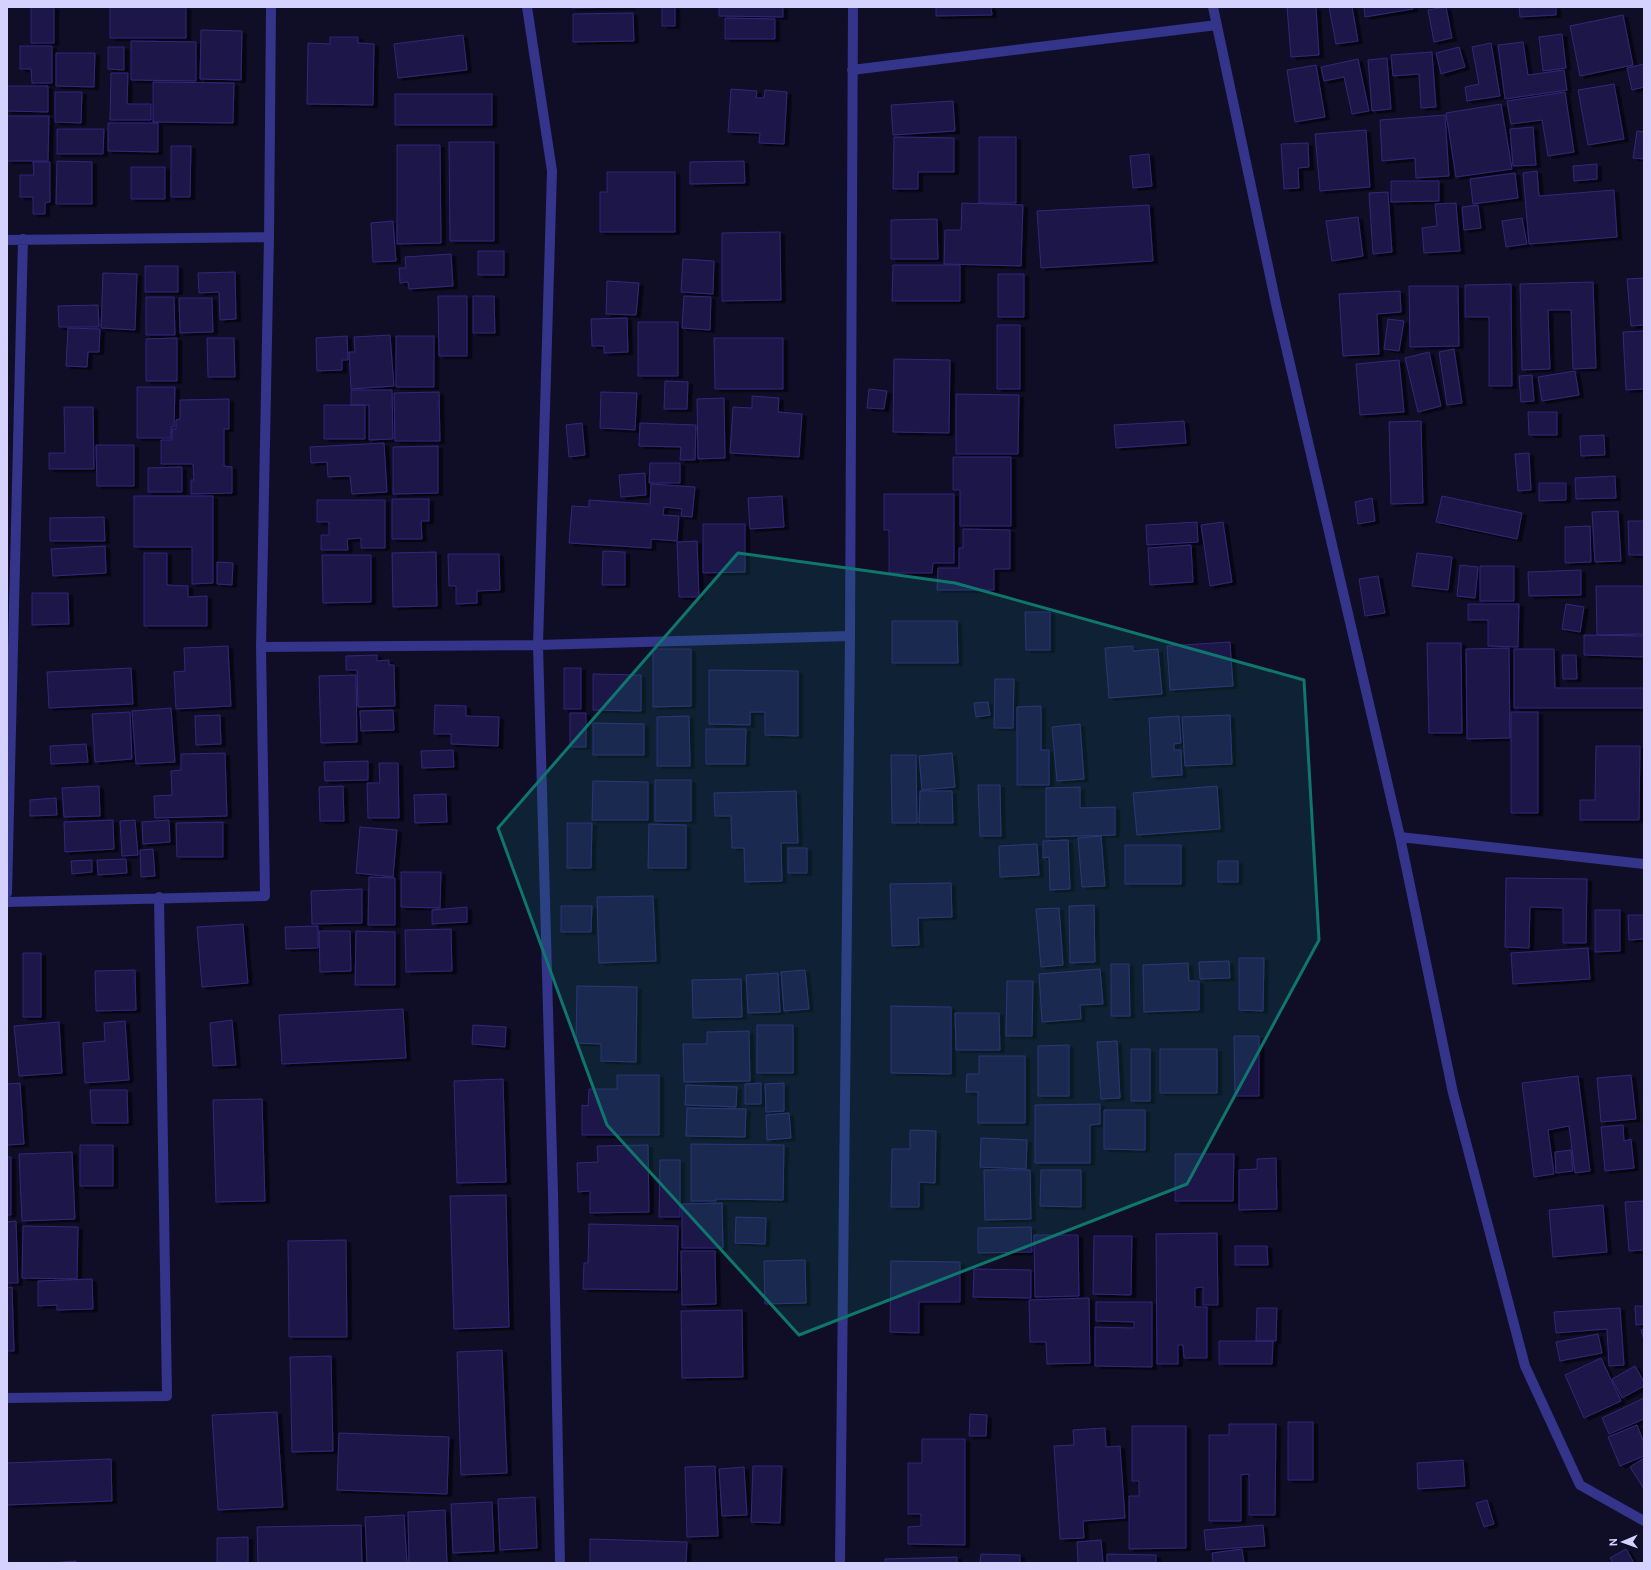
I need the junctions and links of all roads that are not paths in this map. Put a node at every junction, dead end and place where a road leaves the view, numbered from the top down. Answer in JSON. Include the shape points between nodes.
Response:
{"nodes":[{"id":1,"x":271,"y":7,"type":"edge"},
{"id":2,"x":527,"y":7,"type":"edge"},
{"id":3,"x":853,"y":7,"type":"edge"},
{"id":4,"x":1213,"y":7,"type":"edge"},
{"id":5,"x":1217,"y":25,"type":"junction"},
{"id":6,"x":852,"y":70,"type":"junction"},
{"id":7,"x":269,"y":237,"type":"junction"},
{"id":8,"x":23,"y":239,"type":"junction"},
{"id":9,"x":7,"y":240,"type":"edge"},
{"id":10,"x":850,"y":636,"type":"junction"},
{"id":11,"x":538,"y":645,"type":"junction"},
{"id":12,"x":261,"y":647,"type":"junction"},
{"id":13,"x":1400,"y":837,"type":"junction"},
{"id":14,"x":1644,"y":864,"type":"edge"},
{"id":15,"x":7,"y":894,"type":"edge"},
{"id":16,"x":158,"y":898,"type":"junction"},
{"id":17,"x":7,"y":902,"type":"edge"},
{"id":18,"x":7,"y":1398,"type":"edge"},
{"id":19,"x":1644,"y":1521,"type":"edge"},
{"id":20,"x":560,"y":1563,"type":"edge"},
{"id":21,"x":840,"y":1563,"type":"edge"}],
"edges":[{"from":1,"to":7,"type":"street"},
{"from":2,"to":11,"type":"street","via":[[552,171]]},
{"from":3,"to":6,"type":"street"},
{"from":4,"to":5,"type":"street"},
{"from":5,"to":6,"type":"street"},
{"from":5,"to":13,"type":"street","via":[[1276,304]]},
{"from":6,"to":10,"type":"street"},
{"from":7,"to":8,"type":"street"},
{"from":7,"to":12,"type":"street"},
{"from":8,"to":9,"type":"street"},
{"from":8,"to":15,"type":"street"},
{"from":10,"to":11,"type":"street"},
{"from":10,"to":21,"type":"street"},
{"from":11,"to":12,"type":"street"},
{"from":11,"to":20,"type":"street"},
{"from":12,"to":16,"type":"street","via":[[265,896]]},
{"from":13,"to":14,"type":"street"},
{"from":13,"to":19,"type":"street","via":[[1453,1093],[1525,1366],[1580,1486]]},
{"from":16,"to":17,"type":"street"},
{"from":16,"to":18,"type":"street","via":[[167,1396]]}]}
